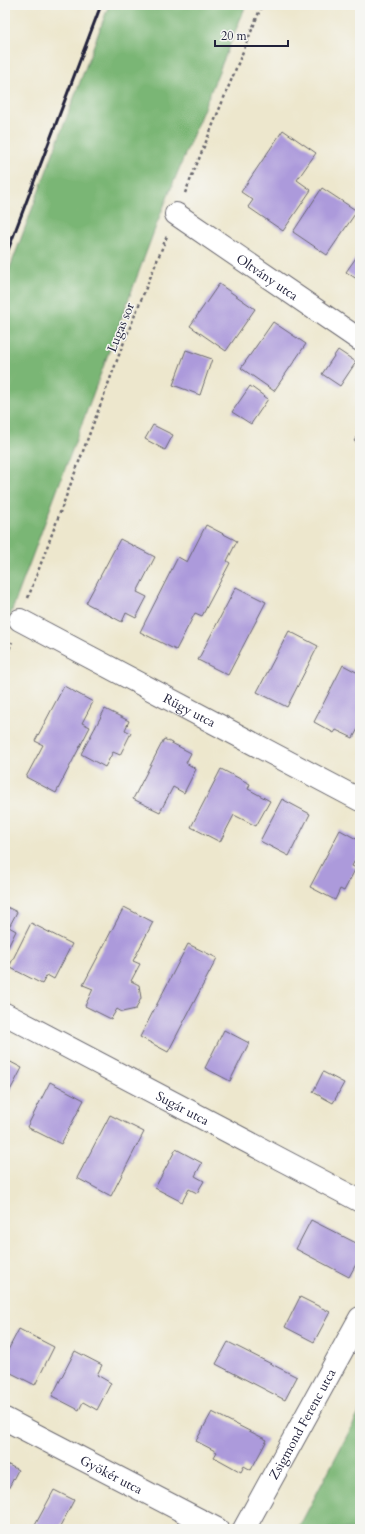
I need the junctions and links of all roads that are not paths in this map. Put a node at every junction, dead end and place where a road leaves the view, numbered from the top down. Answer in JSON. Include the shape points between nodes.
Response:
{"nodes":[{"id":1,"x":176,"y":214,"type":"road end"},
{"id":2,"x":360,"y":340,"type":"edge"},
{"id":3,"x":20,"y":620,"type":"road end"},
{"id":4,"x":360,"y":800,"type":"edge"},
{"id":5,"x":5,"y":1014,"type":"edge"},
{"id":6,"x":360,"y":1201,"type":"edge"},
{"id":7,"x":360,"y":1318,"type":"edge"},
{"id":8,"x":5,"y":1419,"type":"edge"},
{"id":9,"x":217,"y":1529,"type":"edge"},
{"id":10,"x":244,"y":1529,"type":"edge"}],
"edges":[{"from":1,"to":2,"type":"street","name":"Oltvány utca"},
{"from":3,"to":4,"type":"street","name":"Rügy utca"},
{"from":5,"to":6,"type":"street","name":"Sugár utca"},
{"from":7,"to":10,"type":"street","name":"Zsigmond Ferenc utca"},
{"from":8,"to":9,"type":"street","name":"Gyökér utca"}]}
